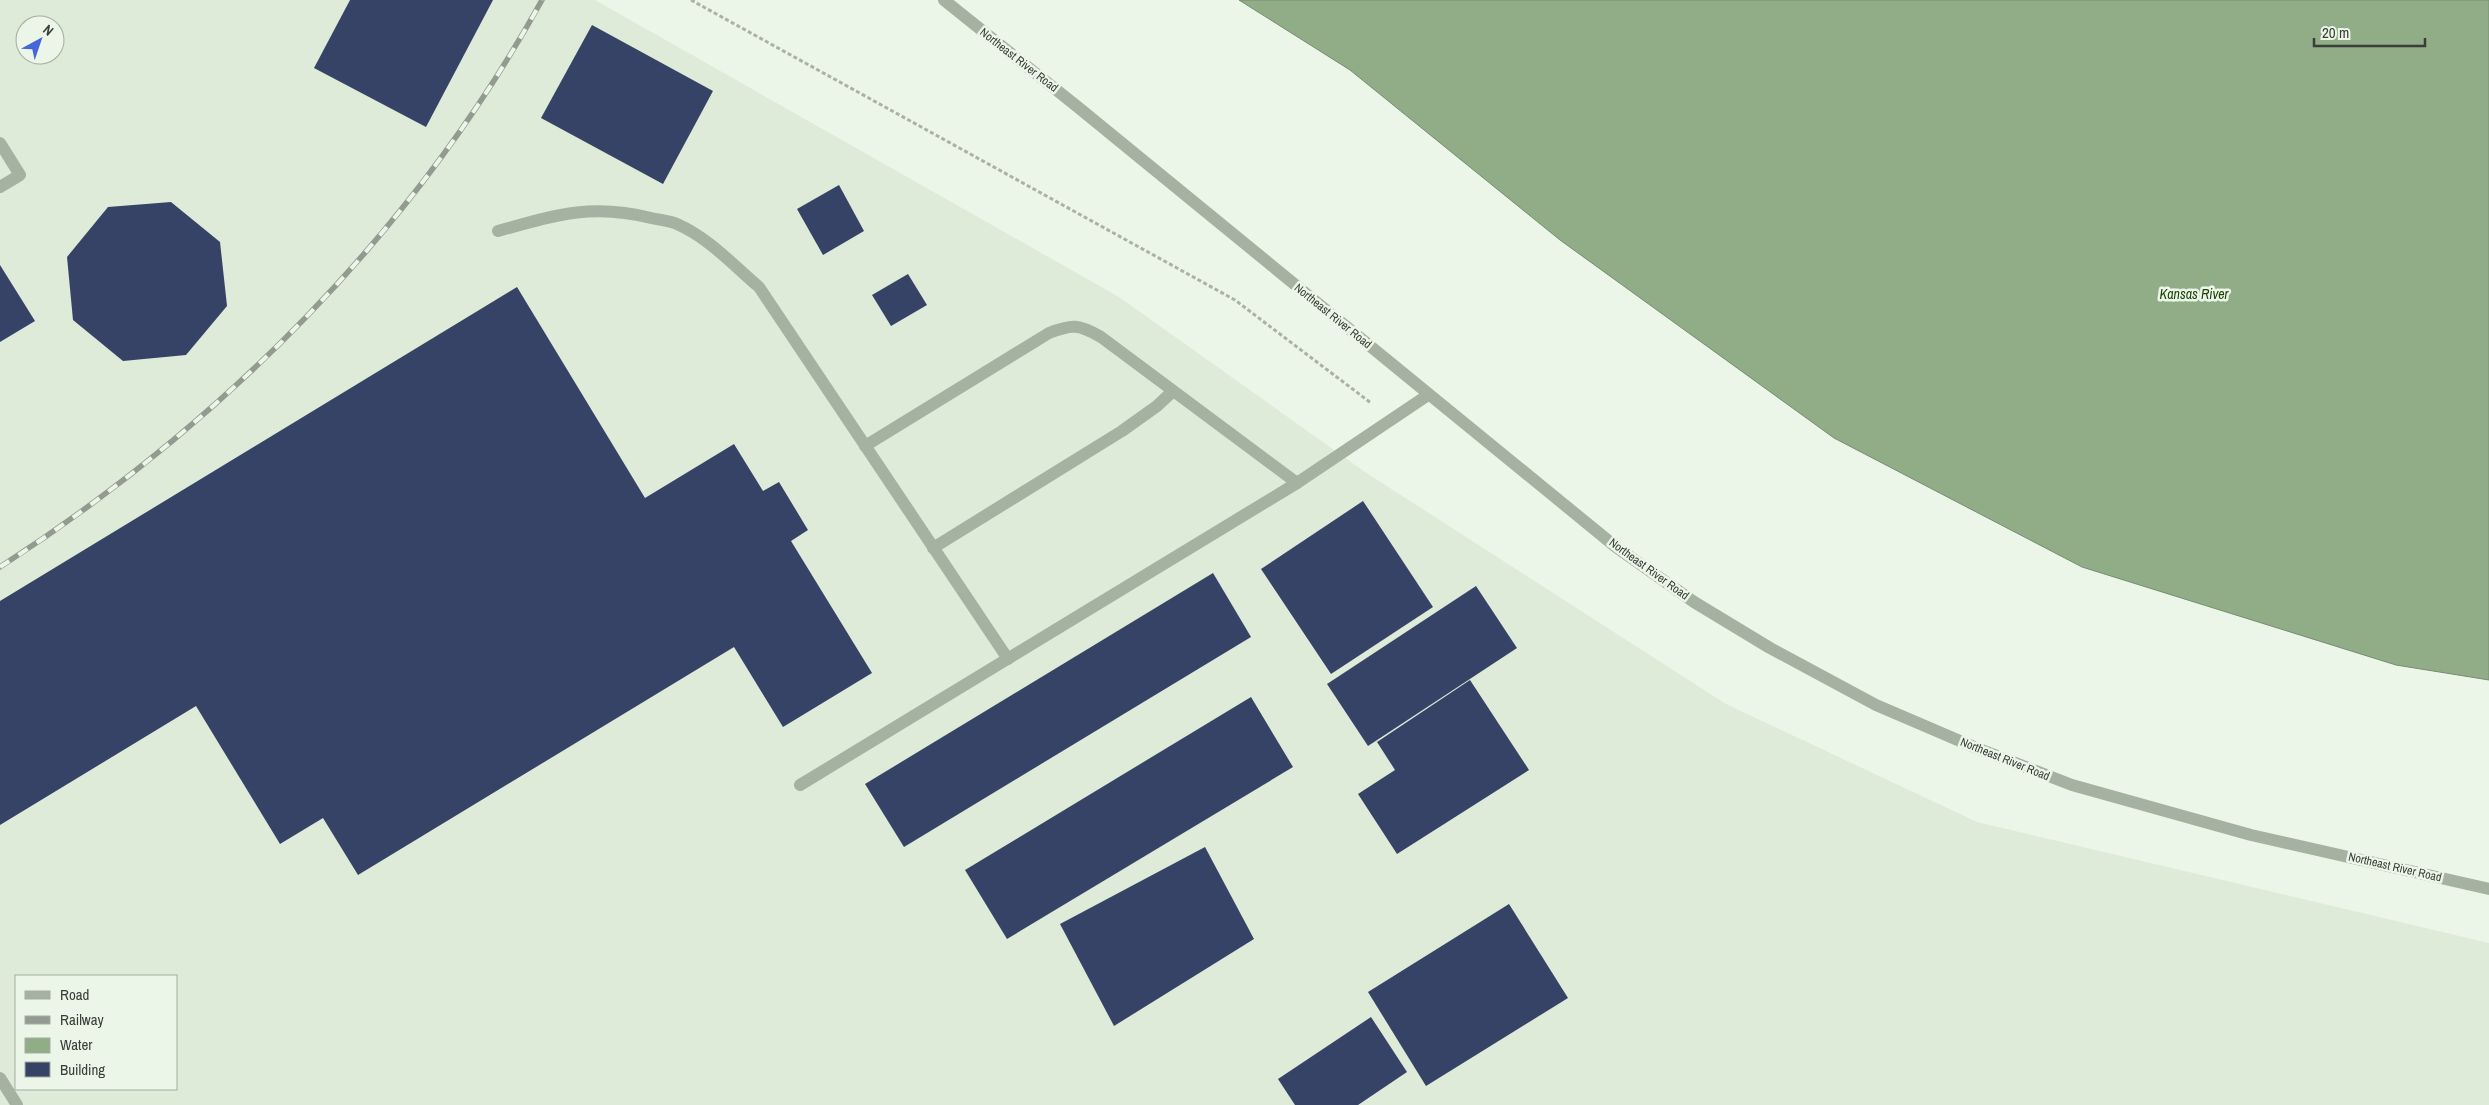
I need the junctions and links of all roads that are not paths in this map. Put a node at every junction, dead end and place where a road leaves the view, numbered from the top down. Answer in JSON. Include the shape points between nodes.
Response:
{"nodes":[{"id":1,"x":944,"y":0,"type":"edge"},
{"id":2,"x":0,"y":143,"type":"edge"},
{"id":3,"x":0,"y":187,"type":"edge"},
{"id":4,"x":498,"y":231,"type":"dead end"},
{"id":5,"x":1173,"y":391,"type":"junction"},
{"id":6,"x":1428,"y":395,"type":"junction"},
{"id":7,"x":865,"y":446,"type":"junction"},
{"id":8,"x":1297,"y":483,"type":"junction"},
{"id":9,"x":933,"y":548,"type":"junction"},
{"id":10,"x":1008,"y":659,"type":"junction"},
{"id":11,"x":800,"y":785,"type":"dead end"},
{"id":12,"x":2489,"y":889,"type":"edge"},
{"id":13,"x":0,"y":1078,"type":"edge"},
{"id":14,"x":18,"y":1105,"type":"edge"}],
"edges":[{"from":1,"to":6,"type":"street","name":"Northeast River Road"},
{"from":2,"to":3,"type":"street","via":[[20,174]]},
{"from":4,"to":7,"type":"street","via":[[546,217],[589,210],[632,213],[677,224],[711,244],[759,287]]},
{"from":5,"to":7,"type":"street","via":[[1101,337],[1083,327],[1066,327],[1048,333]]},
{"from":5,"to":8,"type":"street"},
{"from":5,"to":9,"type":"street","via":[[1128,427]]},
{"from":6,"to":8,"type":"street"},
{"from":6,"to":12,"type":"street","name":"Northeast River Road","via":[[1616,547],[1694,602],[1770,648],[1876,705],[2072,785],[2251,834]]},
{"from":7,"to":9,"type":"street"},
{"from":8,"to":10,"type":"street"},
{"from":9,"to":10,"type":"street"},
{"from":10,"to":11,"type":"street"},
{"from":13,"to":14,"type":"street"}]}
